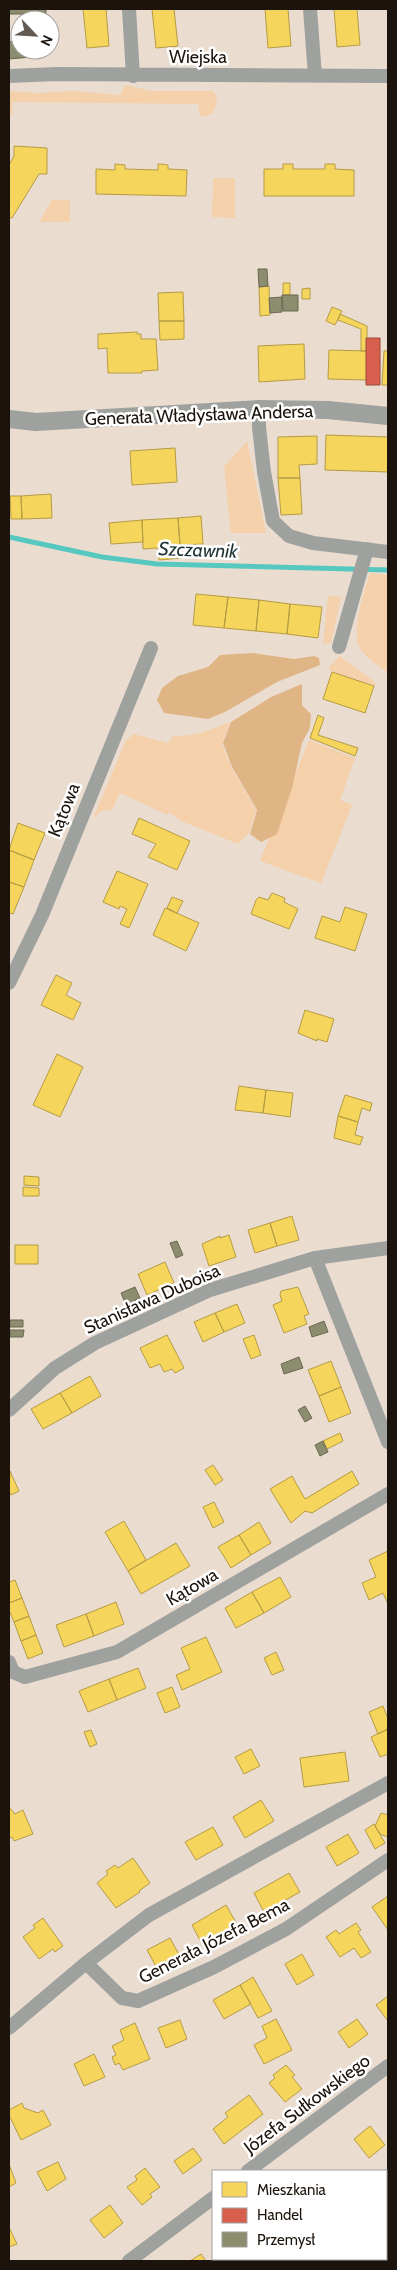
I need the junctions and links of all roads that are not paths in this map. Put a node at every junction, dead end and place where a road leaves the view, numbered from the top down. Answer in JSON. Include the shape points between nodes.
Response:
{"nodes":[{"id":1,"x":130,"y":9,"type":"edge"},
{"id":2,"x":310,"y":9,"type":"edge"},
{"id":3,"x":9,"y":76,"type":"edge"},
{"id":4,"x":133,"y":76,"type":"junction"},
{"id":5,"x":315,"y":76,"type":"junction"},
{"id":6,"x":388,"y":76,"type":"edge"},
{"id":7,"x":260,"y":409,"type":"junction"},
{"id":8,"x":388,"y":416,"type":"edge"},
{"id":9,"x":9,"y":419,"type":"edge"},
{"id":10,"x":388,"y":552,"type":"edge"},
{"id":11,"x":365,"y":556,"type":"junction"},
{"id":12,"x":339,"y":647,"type":"dead end"},
{"id":13,"x":151,"y":648,"type":"dead end"},
{"id":14,"x":9,"y":983,"type":"edge"},
{"id":15,"x":388,"y":1248,"type":"edge"},
{"id":16,"x":315,"y":1258,"type":"junction"},
{"id":17,"x":9,"y":1410,"type":"edge"},
{"id":18,"x":388,"y":1442,"type":"edge"},
{"id":19,"x":388,"y":1494,"type":"edge"},
{"id":20,"x":9,"y":1662,"type":"edge"},
{"id":21,"x":388,"y":1783,"type":"edge"},
{"id":22,"x":388,"y":1860,"type":"edge"},
{"id":23,"x":86,"y":1963,"type":"junction"},
{"id":24,"x":9,"y":2028,"type":"edge"},
{"id":25,"x":388,"y":2066,"type":"edge"},
{"id":26,"x":249,"y":2170,"type":"edge"},
{"id":27,"x":212,"y":2199,"type":"edge"},
{"id":28,"x":129,"y":2261,"type":"edge"}],
"edges":[{"from":1,"to":4,"type":"street"},
{"from":2,"to":5,"type":"street"},
{"from":3,"to":4,"type":"street","name":"Wiejska"},
{"from":4,"to":5,"type":"street","name":"Wiejska"},
{"from":5,"to":6,"type":"street","name":"Wiejska"},
{"from":7,"to":8,"type":"street","name":"Generała Władysława Andersa","via":[[328,410]]},
{"from":7,"to":9,"type":"street","name":"Generała Władysława Andersa","via":[[36,422]]},
{"from":7,"to":11,"type":"street","via":[[264,472],[273,521],[289,536]]},
{"from":10,"to":11,"type":"street"},
{"from":11,"to":12,"type":"street"},
{"from":13,"to":14,"type":"street","name":"Kątowa","via":[[42,915]]},
{"from":15,"to":16,"type":"street","name":"Stanisława Duboisa"},
{"from":16,"to":17,"type":"street","name":"Stanisława Duboisa","via":[[210,1290],[95,1343],[55,1368]]},
{"from":16,"to":18,"type":"street"},
{"from":19,"to":20,"type":"street","name":"Kątowa","via":[[117,1652],[25,1677],[13,1672]]},
{"from":21,"to":23,"type":"street","via":[[149,1915]]},
{"from":22,"to":23,"type":"street","name":"Generała Józefa Bema","via":[[286,1929],[214,1967],[138,2001],[122,1998]]},
{"from":23,"to":24,"type":"street"},
{"from":25,"to":26,"type":"street","name":"Józefa Sułkowskiego"},
{"from":27,"to":28,"type":"street"}]}
